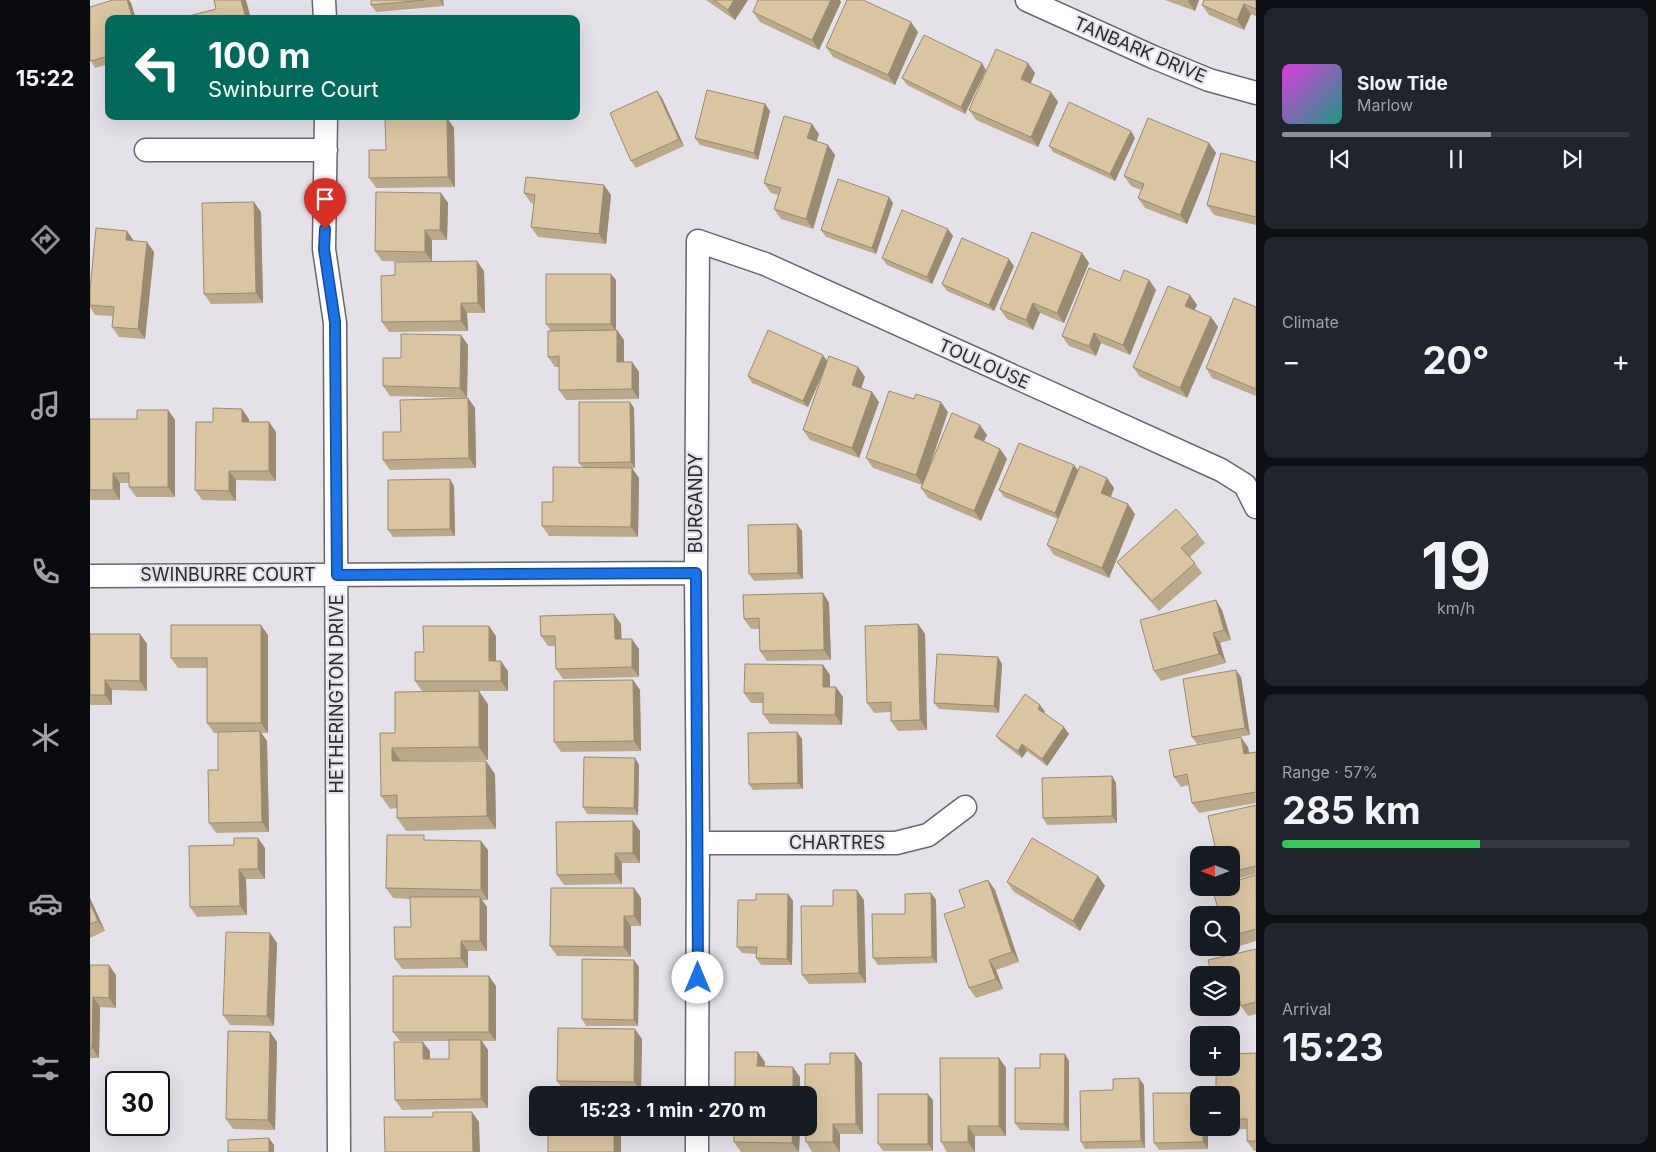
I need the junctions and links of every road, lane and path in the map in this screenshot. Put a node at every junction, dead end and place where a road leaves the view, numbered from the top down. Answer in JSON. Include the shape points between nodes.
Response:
{"nodes":[{"id":1,"x":324,"y":0,"type":"edge"},
{"id":2,"x":1026,"y":0,"type":"edge"},
{"id":3,"x":326,"y":15,"type":"edge"},
{"id":4,"x":1256,"y":93,"type":"edge"},
{"id":5,"x":326,"y":120,"type":"edge"},
{"id":6,"x":146,"y":150,"type":"dead end"},
{"id":7,"x":326,"y":150,"type":"junction"},
{"id":8,"x":698,"y":241,"type":"joint"},
{"id":9,"x":1256,"y":507,"type":"edge"},
{"id":10,"x":696,"y":573,"type":"junction"},
{"id":11,"x":337,"y":575,"type":"junction"},
{"id":12,"x":90,"y":576,"type":"edge"},
{"id":13,"x":965,"y":807,"type":"dead end"},
{"id":14,"x":698,"y":842,"type":"junction"},
{"id":15,"x":697,"y":1086,"type":"edge"},
{"id":16,"x":697,"y":1136,"type":"edge"},
{"id":17,"x":339,"y":1152,"type":"edge"},
{"id":18,"x":697,"y":1152,"type":"edge"}],
"edges":[{"from":1,"to":3,"type":"street"},
{"from":2,"to":4,"type":"street","name":"TANBARK DRIVE","via":[[1209,80]]},
{"from":5,"to":7,"type":"street","name":"HETHERINGTON DRIVE"},
{"from":6,"to":7,"type":"street"},
{"from":7,"to":11,"type":"street","name":"HETHERINGTON DRIVE","via":[[324,249],[335,322]]},
{"from":8,"to":9,"type":"street","name":"TOULOUSE","via":[[765,264],[1221,470],[1245,485]]},
{"from":8,"to":10,"type":"street","name":"BURGANDY"},
{"from":10,"to":11,"type":"street","name":"SWINBURRE COURT"},
{"from":10,"to":14,"type":"street","name":"BURGANDY"},
{"from":11,"to":12,"type":"street","name":"SWINBURRE COURT"},
{"from":11,"to":17,"type":"street","name":"HETHERINGTON DRIVE"},
{"from":13,"to":14,"type":"street","name":"CHARTRES","via":[[928,834],[896,843]]},
{"from":14,"to":15,"type":"street","name":"BURGANDY"},
{"from":16,"to":18,"type":"street"}]}
